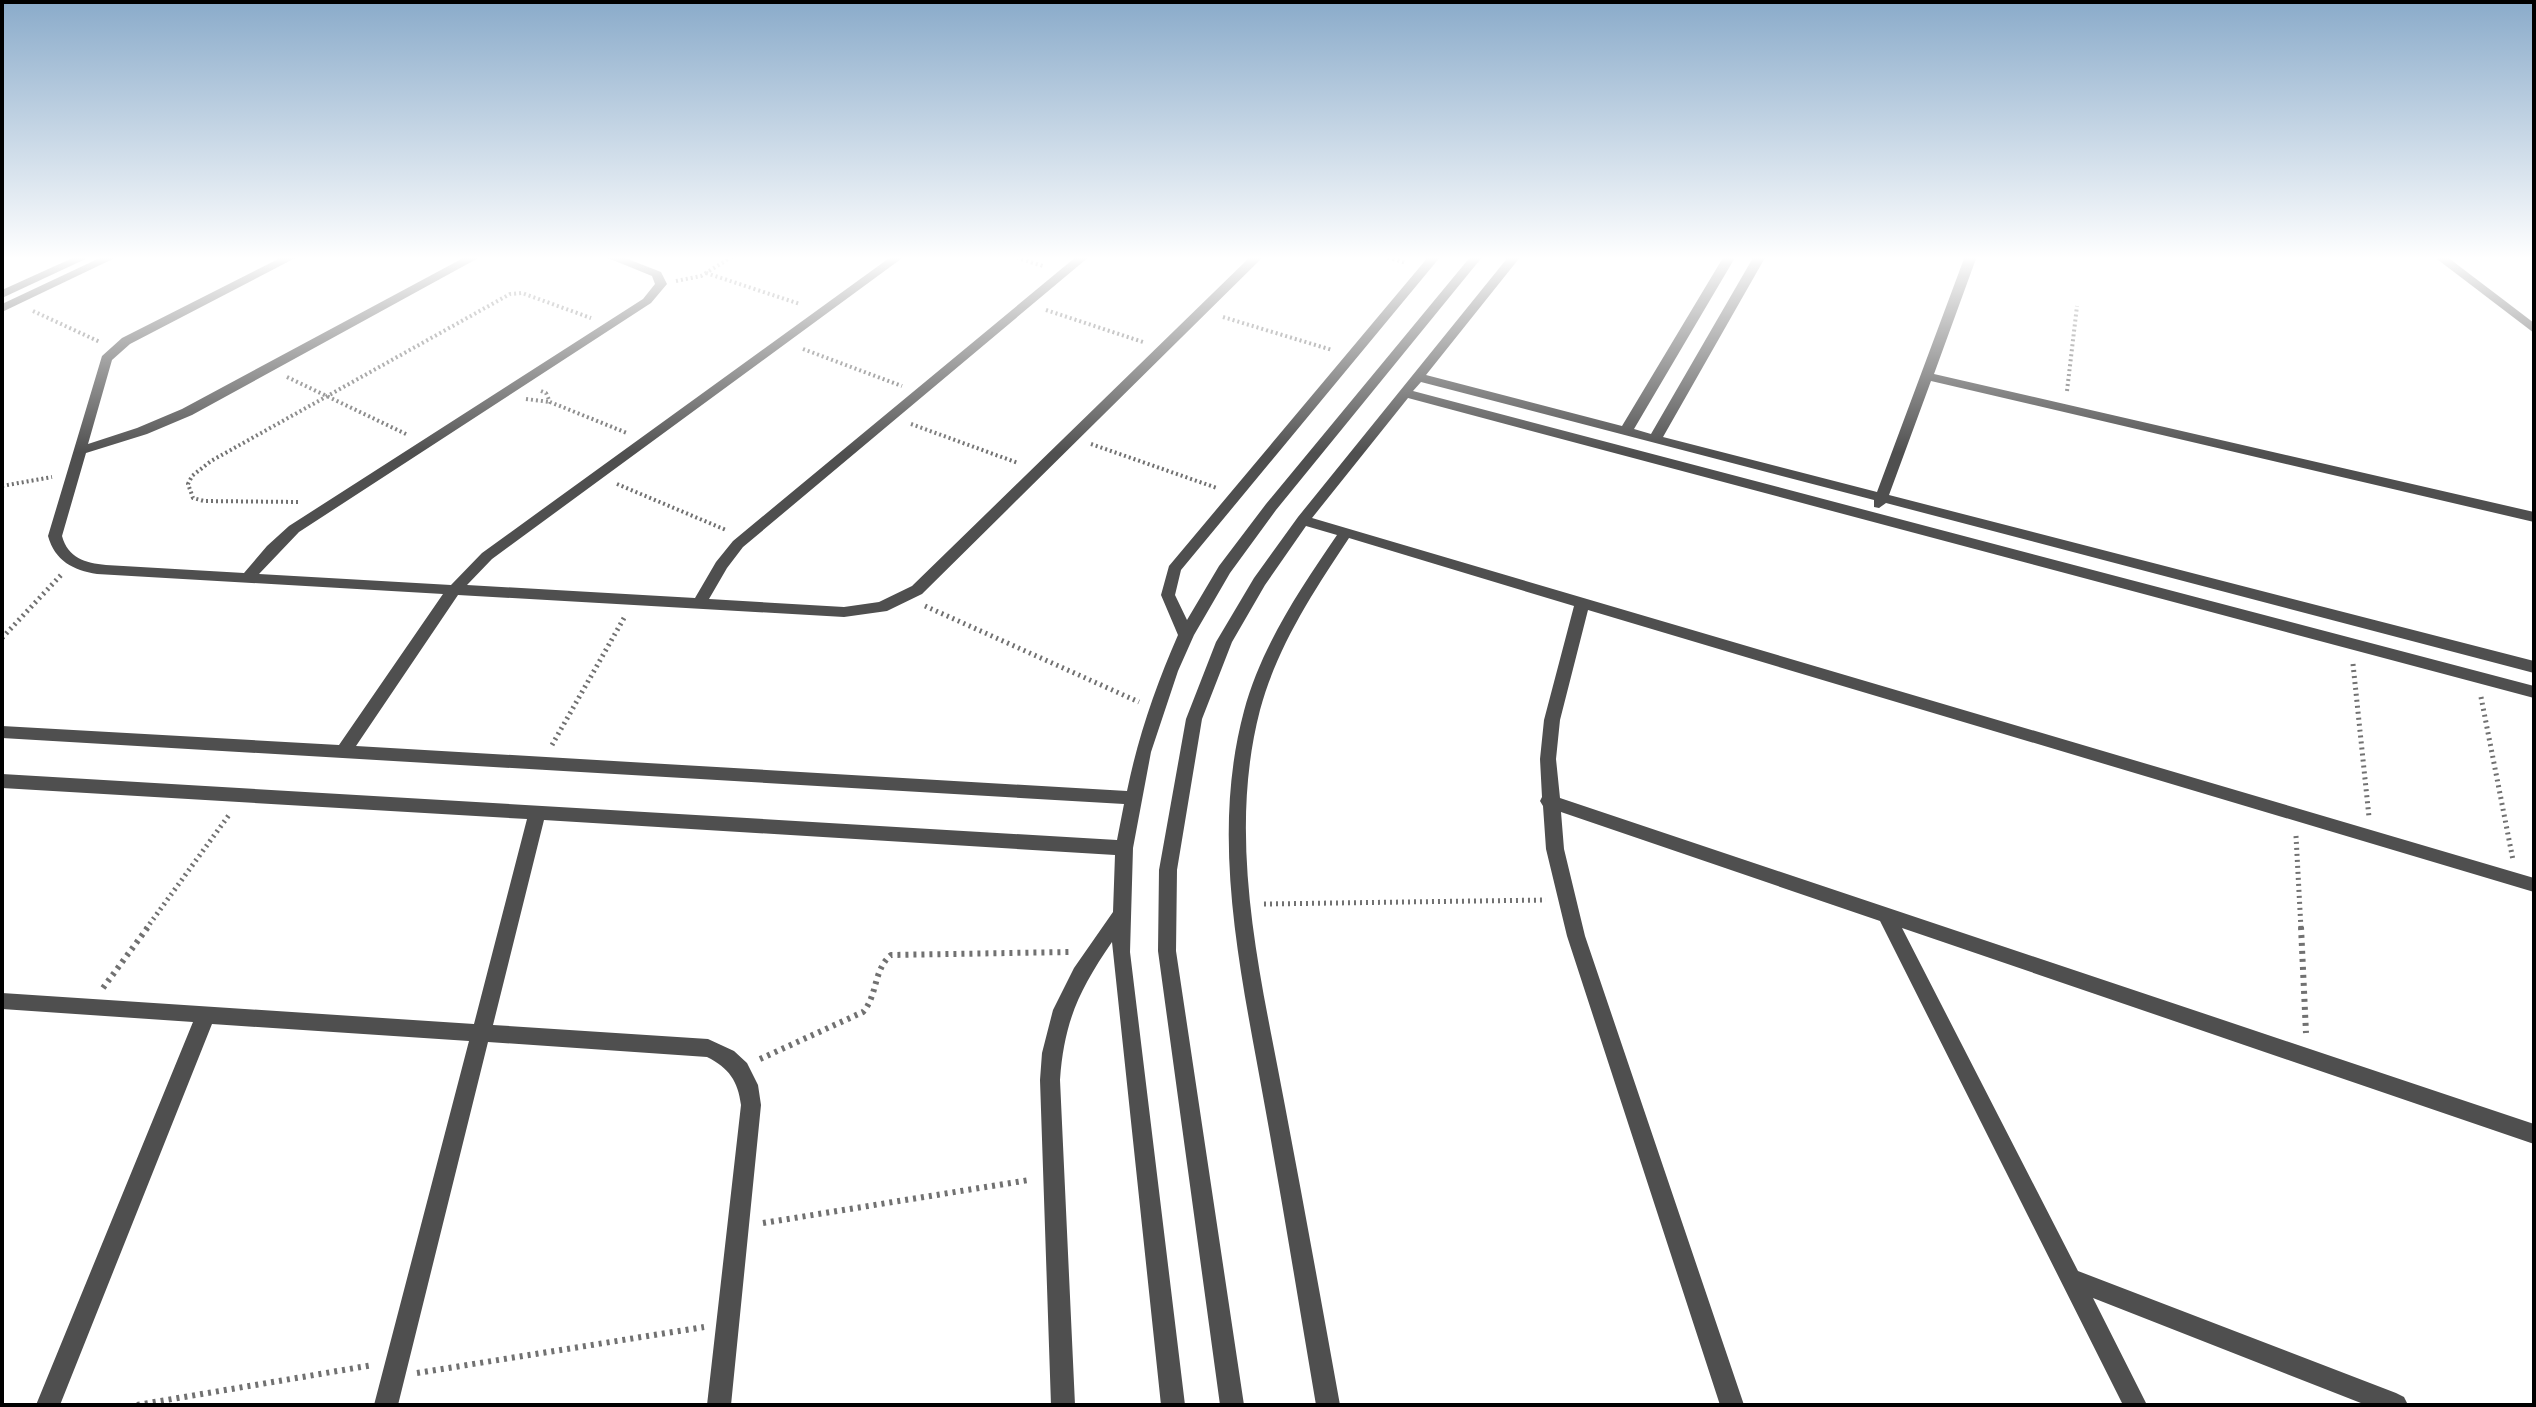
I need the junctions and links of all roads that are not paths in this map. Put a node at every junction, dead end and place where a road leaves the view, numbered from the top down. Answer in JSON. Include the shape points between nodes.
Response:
{"nodes":[{"id":1,"x":167,"y":322,"type":"edge"},
{"id":2,"x":354,"y":322,"type":"edge"},
{"id":3,"x":614,"y":322,"type":"edge"},
{"id":4,"x":810,"y":322,"type":"edge"},
{"id":5,"x":1005,"y":322,"type":"edge"},
{"id":6,"x":1192,"y":322,"type":"edge"},
{"id":7,"x":1381,"y":322,"type":"edge"},
{"id":8,"x":1430,"y":322,"type":"edge"},
{"id":9,"x":1462,"y":322,"type":"edge"},
{"id":10,"x":1691,"y":322,"type":"edge"},
{"id":11,"x":1722,"y":322,"type":"edge"},
{"id":12,"x":1947,"y":322,"type":"edge"},
{"id":13,"x":1927,"y":376,"type":"junction"},
{"id":14,"x":1417,"y":377,"type":"junction"},
{"id":15,"x":1405,"y":393,"type":"junction"},
{"id":16,"x":1626,"y":431,"type":"junction"},
{"id":17,"x":1655,"y":439,"type":"junction"},
{"id":18,"x":79,"y":451,"type":"junction"},
{"id":19,"x":1336,"y":452,"type":"junction"},
{"id":20,"x":1881,"y":497,"type":"junction"},
{"id":21,"x":1874,"y":517,"type":"junction"},
{"id":22,"x":2534,"y":517,"type":"edge"},
{"id":23,"x":1303,"y":520,"type":"junction"},
{"id":24,"x":1346,"y":532,"type":"junction"},
{"id":25,"x":247,"y":579,"type":"junction"},
{"id":26,"x":453,"y":591,"type":"junction"},
{"id":27,"x":1582,"y":602,"type":"junction"},
{"id":28,"x":699,"y":604,"type":"junction"},
{"id":29,"x":1186,"y":635,"type":"junction"},
{"id":30,"x":2534,"y":667,"type":"edge"},
{"id":31,"x":2534,"y":692,"type":"edge"},
{"id":32,"x":2,"y":732,"type":"edge"},
{"id":33,"x":344,"y":751,"type":"junction"},
{"id":34,"x":2,"y":781,"type":"edge"},
{"id":35,"x":1132,"y":798,"type":"junction"},
{"id":36,"x":1549,"y":801,"type":"junction"},
{"id":37,"x":537,"y":813,"type":"junction"},
{"id":38,"x":1124,"y":848,"type":"junction"},
{"id":39,"x":2534,"y":885,"type":"edge"},
{"id":40,"x":1121,"y":915,"type":"junction"},
{"id":41,"x":1886,"y":915,"type":"junction"},
{"id":42,"x":2,"y":1001,"type":"edge"},
{"id":43,"x":206,"y":1014,"type":"junction"},
{"id":44,"x":480,"y":1033,"type":"junction"},
{"id":45,"x":2534,"y":1134,"type":"edge"},
{"id":46,"x":2069,"y":1278,"type":"junction"},
{"id":47,"x":48,"y":1405,"type":"edge"},
{"id":48,"x":386,"y":1405,"type":"edge"},
{"id":49,"x":719,"y":1405,"type":"edge"},
{"id":50,"x":1063,"y":1405,"type":"edge"},
{"id":51,"x":1173,"y":1405,"type":"edge"},
{"id":52,"x":1232,"y":1405,"type":"edge"},
{"id":53,"x":1328,"y":1405,"type":"edge"},
{"id":54,"x":1732,"y":1405,"type":"edge"},
{"id":55,"x":2135,"y":1405,"type":"edge"},
{"id":56,"x":2396,"y":1405,"type":"edge"}],
"edges":[{"from":1,"to":18,"type":"street","via":[[115,349],[103,363]]},
{"from":2,"to":18,"type":"street","via":[[172,419]]},
{"from":3,"to":25,"type":"street","via":[[282,539]]},
{"from":4,"to":26,"type":"street","via":[[487,556]]},
{"from":5,"to":28,"type":"street","via":[[746,538],[726,557]]},
{"from":6,"to":28,"type":"street","via":[[906,597],[857,612]]},
{"from":7,"to":29,"type":"street","via":[[1233,494],[1170,577],[1170,604]]},
{"from":8,"to":19,"type":"street"},
{"from":9,"to":14,"type":"street"},
{"from":10,"to":16,"type":"street"},
{"from":11,"to":17,"type":"street"},
{"from":12,"to":13,"type":"street"},
{"from":13,"to":20,"type":"street"},
{"from":13,"to":22,"type":"street"},
{"from":14,"to":15,"type":"street"},
{"from":14,"to":16,"type":"street"},
{"from":15,"to":19,"type":"street"},
{"from":15,"to":21,"type":"street"},
{"from":16,"to":17,"type":"street"},
{"from":17,"to":20,"type":"street"},
{"from":18,"to":25,"type":"street","via":[[55,536],[59,551],[73,562],[106,570]]},
{"from":19,"to":23,"type":"street"},
{"from":19,"to":29,"type":"street","via":[[1244,540]]},
{"from":20,"to":21,"type":"street"},
{"from":20,"to":30,"type":"street"},
{"from":21,"to":31,"type":"street"},
{"from":23,"to":24,"type":"street"},
{"from":23,"to":52,"type":"street","via":[[1259,582],[1210,677],[1194,719],[1168,870],[1167,951]]},
{"from":24,"to":27,"type":"street"},
{"from":24,"to":53,"type":"street","via":[[1308,588],[1268,664],[1246,735],[1235,816],[1239,905]]},
{"from":25,"to":26,"type":"street"},
{"from":26,"to":28,"type":"street"},
{"from":26,"to":33,"type":"street"},
{"from":27,"to":36,"type":"street","via":[[1552,720]]},
{"from":27,"to":39,"type":"street"},
{"from":29,"to":35,"type":"street","via":[[1156,709]]},
{"from":32,"to":33,"type":"street"},
{"from":33,"to":35,"type":"street"},
{"from":34,"to":37,"type":"street"},
{"from":35,"to":38,"type":"street"},
{"from":36,"to":41,"type":"street"},
{"from":36,"to":54,"type":"street","via":[[1565,899]]},
{"from":37,"to":38,"type":"street"},
{"from":37,"to":44,"type":"street"},
{"from":38,"to":40,"type":"street"},
{"from":40,"to":50,"type":"street","via":[[1060,1011],[1051,1045]]},
{"from":40,"to":51,"type":"street"},
{"from":41,"to":45,"type":"street"},
{"from":41,"to":46,"type":"street"},
{"from":42,"to":43,"type":"street"},
{"from":43,"to":44,"type":"street"},
{"from":43,"to":47,"type":"street"},
{"from":44,"to":48,"type":"street"},
{"from":44,"to":49,"type":"street","via":[[708,1048],[741,1068],[751,1105]]},
{"from":46,"to":55,"type":"street"},
{"from":46,"to":56,"type":"street"}]}
